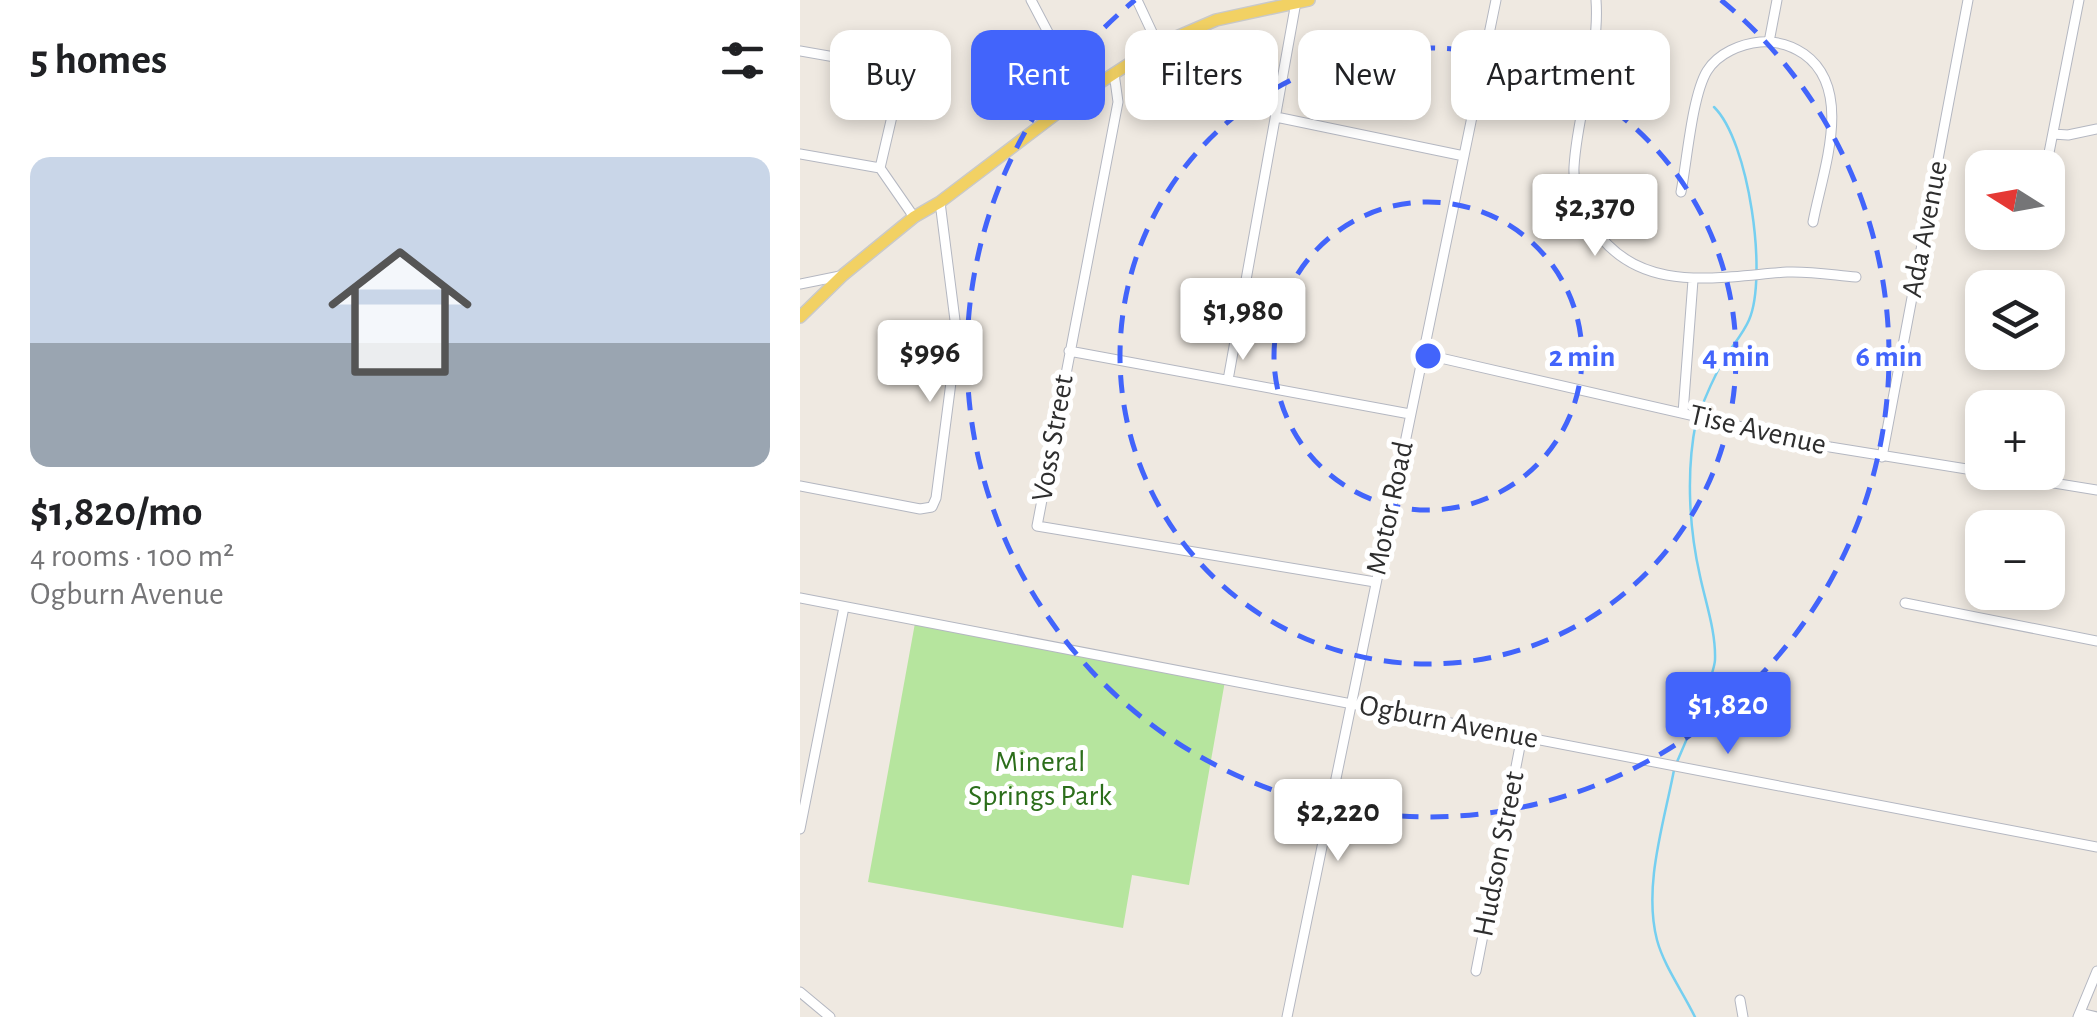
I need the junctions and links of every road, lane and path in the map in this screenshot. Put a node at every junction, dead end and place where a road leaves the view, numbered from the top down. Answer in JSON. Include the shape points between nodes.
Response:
{"nodes":[{"id":1,"x":1031,"y":0,"type":"edge"},
{"id":2,"x":1137,"y":0,"type":"edge"},
{"id":3,"x":1496,"y":0,"type":"edge"},
{"id":4,"x":1596,"y":0,"type":"edge"},
{"id":5,"x":1777,"y":0,"type":"edge"},
{"id":6,"x":1968,"y":0,"type":"edge"},
{"id":7,"x":2078,"y":0,"type":"edge"},
{"id":8,"x":1303,"y":1,"type":"edge"},
{"id":9,"x":1047,"y":30,"type":"edge"},
{"id":10,"x":1151,"y":30,"type":"edge"},
{"id":11,"x":1194,"y":30,"type":"edge"},
{"id":12,"x":1769,"y":42,"type":"junction"},
{"id":13,"x":800,"y":51,"type":"edge"},
{"id":14,"x":1125,"y":66,"type":"edge"},
{"id":15,"x":1114,"y":73,"type":"junction"},
{"id":16,"x":1105,"y":79,"type":"edge"},
{"id":17,"x":1278,"y":108,"type":"edge"},
{"id":18,"x":1278,"y":117,"type":"edge"},
{"id":19,"x":1048,"y":120,"type":"edge"},
{"id":20,"x":1275,"y":120,"type":"edge"},
{"id":21,"x":2097,"y":129,"type":"edge"},
{"id":22,"x":2053,"y":134,"type":"junction"},
{"id":23,"x":2050,"y":150,"type":"edge"},
{"id":24,"x":800,"y":154,"type":"edge"},
{"id":25,"x":1464,"y":156,"type":"junction"},
{"id":26,"x":880,"y":168,"type":"junction"},
{"id":27,"x":1681,"y":192,"type":"dead end"},
{"id":28,"x":940,"y":202,"type":"junction"},
{"id":29,"x":914,"y":217,"type":"junction"},
{"id":30,"x":1813,"y":222,"type":"dead end"},
{"id":31,"x":842,"y":275,"type":"junction"},
{"id":32,"x":1856,"y":277,"type":"dead end"},
{"id":33,"x":1692,"y":280,"type":"junction"},
{"id":34,"x":800,"y":284,"type":"edge"},
{"id":35,"x":800,"y":317,"type":"edge"},
{"id":36,"x":1069,"y":351,"type":"junction"},
{"id":37,"x":1423,"y":354,"type":"junction"},
{"id":38,"x":1228,"y":380,"type":"junction"},
{"id":39,"x":1683,"y":413,"type":"junction"},
{"id":40,"x":1410,"y":414,"type":"junction"},
{"id":41,"x":1882,"y":457,"type":"junction"},
{"id":42,"x":800,"y":486,"type":"edge"},
{"id":43,"x":2097,"y":490,"type":"edge"},
{"id":44,"x":1375,"y":582,"type":"junction"},
{"id":45,"x":800,"y":598,"type":"edge"},
{"id":46,"x":1905,"y":603,"type":"dead end"},
{"id":47,"x":844,"y":606,"type":"junction"},
{"id":48,"x":2097,"y":641,"type":"edge"},
{"id":49,"x":1352,"y":704,"type":"junction"},
{"id":50,"x":1522,"y":736,"type":"junction"},
{"id":51,"x":800,"y":830,"type":"edge"},
{"id":52,"x":2097,"y":847,"type":"edge"},
{"id":53,"x":1476,"y":971,"type":"dead end"},
{"id":54,"x":2097,"y":971,"type":"edge"},
{"id":55,"x":802,"y":998,"type":"edge"},
{"id":56,"x":1740,"y":1000,"type":"dead end"},
{"id":57,"x":2079,"y":1015,"type":"edge"},
{"id":58,"x":2097,"y":1016,"type":"edge"},
{"id":59,"x":830,"y":1017,"type":"edge"},
{"id":60,"x":1287,"y":1017,"type":"edge"},
{"id":61,"x":1743,"y":1017,"type":"edge"}],
"edges":[{"from":1,"to":9,"type":"street"},
{"from":2,"to":10,"type":"street"},
{"from":3,"to":25,"type":"street","name":"Motor Road"},
{"from":4,"to":33,"type":"street","via":[[1575,159],[1577,191],[1588,221],[1615,252],[1653,274]]},
{"from":5,"to":12,"type":"street"},
{"from":6,"to":41,"type":"street","name":"Ada Avenue"},
{"from":7,"to":22,"type":"street"},
{"from":8,"to":11,"type":"main road"},
{"from":8,"to":17,"type":"street"},
{"from":12,"to":27,"type":"street","via":[[1726,52],[1708,71]]},
{"from":12,"to":30,"type":"street","via":[[1814,62],[1831,99]]},
{"from":13,"to":26,"type":"street","via":[[903,69]]},
{"from":14,"to":15,"type":"main road"},
{"from":15,"to":16,"type":"main road"},
{"from":15,"to":36,"type":"street","name":"Voss Street","via":[[1118,102]]},
{"from":18,"to":25,"type":"street"},
{"from":19,"to":28,"type":"main road"},
{"from":20,"to":38,"type":"street"},
{"from":21,"to":22,"type":"street"},
{"from":22,"to":23,"type":"street"},
{"from":24,"to":26,"type":"street"},
{"from":25,"to":37,"type":"street","name":"Motor Road"},
{"from":26,"to":29,"type":"street"},
{"from":28,"to":29,"type":"main road"},
{"from":28,"to":42,"type":"street","via":[[957,336],[932,508]]},
{"from":29,"to":31,"type":"main road"},
{"from":31,"to":34,"type":"street"},
{"from":31,"to":35,"type":"main road"},
{"from":32,"to":33,"type":"street","via":[[1792,272]]},
{"from":33,"to":39,"type":"street"},
{"from":36,"to":38,"type":"street"},
{"from":36,"to":44,"type":"street","name":"Voss Street","via":[[1038,526]]},
{"from":37,"to":39,"type":"street","name":"Tise Avenue"},
{"from":37,"to":40,"type":"street","name":"Motor Road"},
{"from":38,"to":40,"type":"street"},
{"from":39,"to":41,"type":"street","name":"Tise Avenue"},
{"from":40,"to":44,"type":"street","name":"Motor Road"},
{"from":41,"to":43,"type":"street","name":"Tise Avenue"},
{"from":44,"to":49,"type":"street","name":"Motor Road"},
{"from":45,"to":47,"type":"street","name":"Ogburn Avenue"},
{"from":46,"to":48,"type":"street"},
{"from":47,"to":49,"type":"street","name":"Ogburn Avenue"},
{"from":47,"to":51,"type":"street"},
{"from":49,"to":50,"type":"street","name":"Ogburn Avenue"},
{"from":49,"to":60,"type":"street","name":"Motor Road"},
{"from":50,"to":52,"type":"street","name":"Ogburn Avenue"},
{"from":50,"to":53,"type":"street","name":"Hudson Street"},
{"from":54,"to":57,"type":"street"},
{"from":55,"to":59,"type":"street"},
{"from":56,"to":61,"type":"street"},
{"from":57,"to":58,"type":"street"}]}
